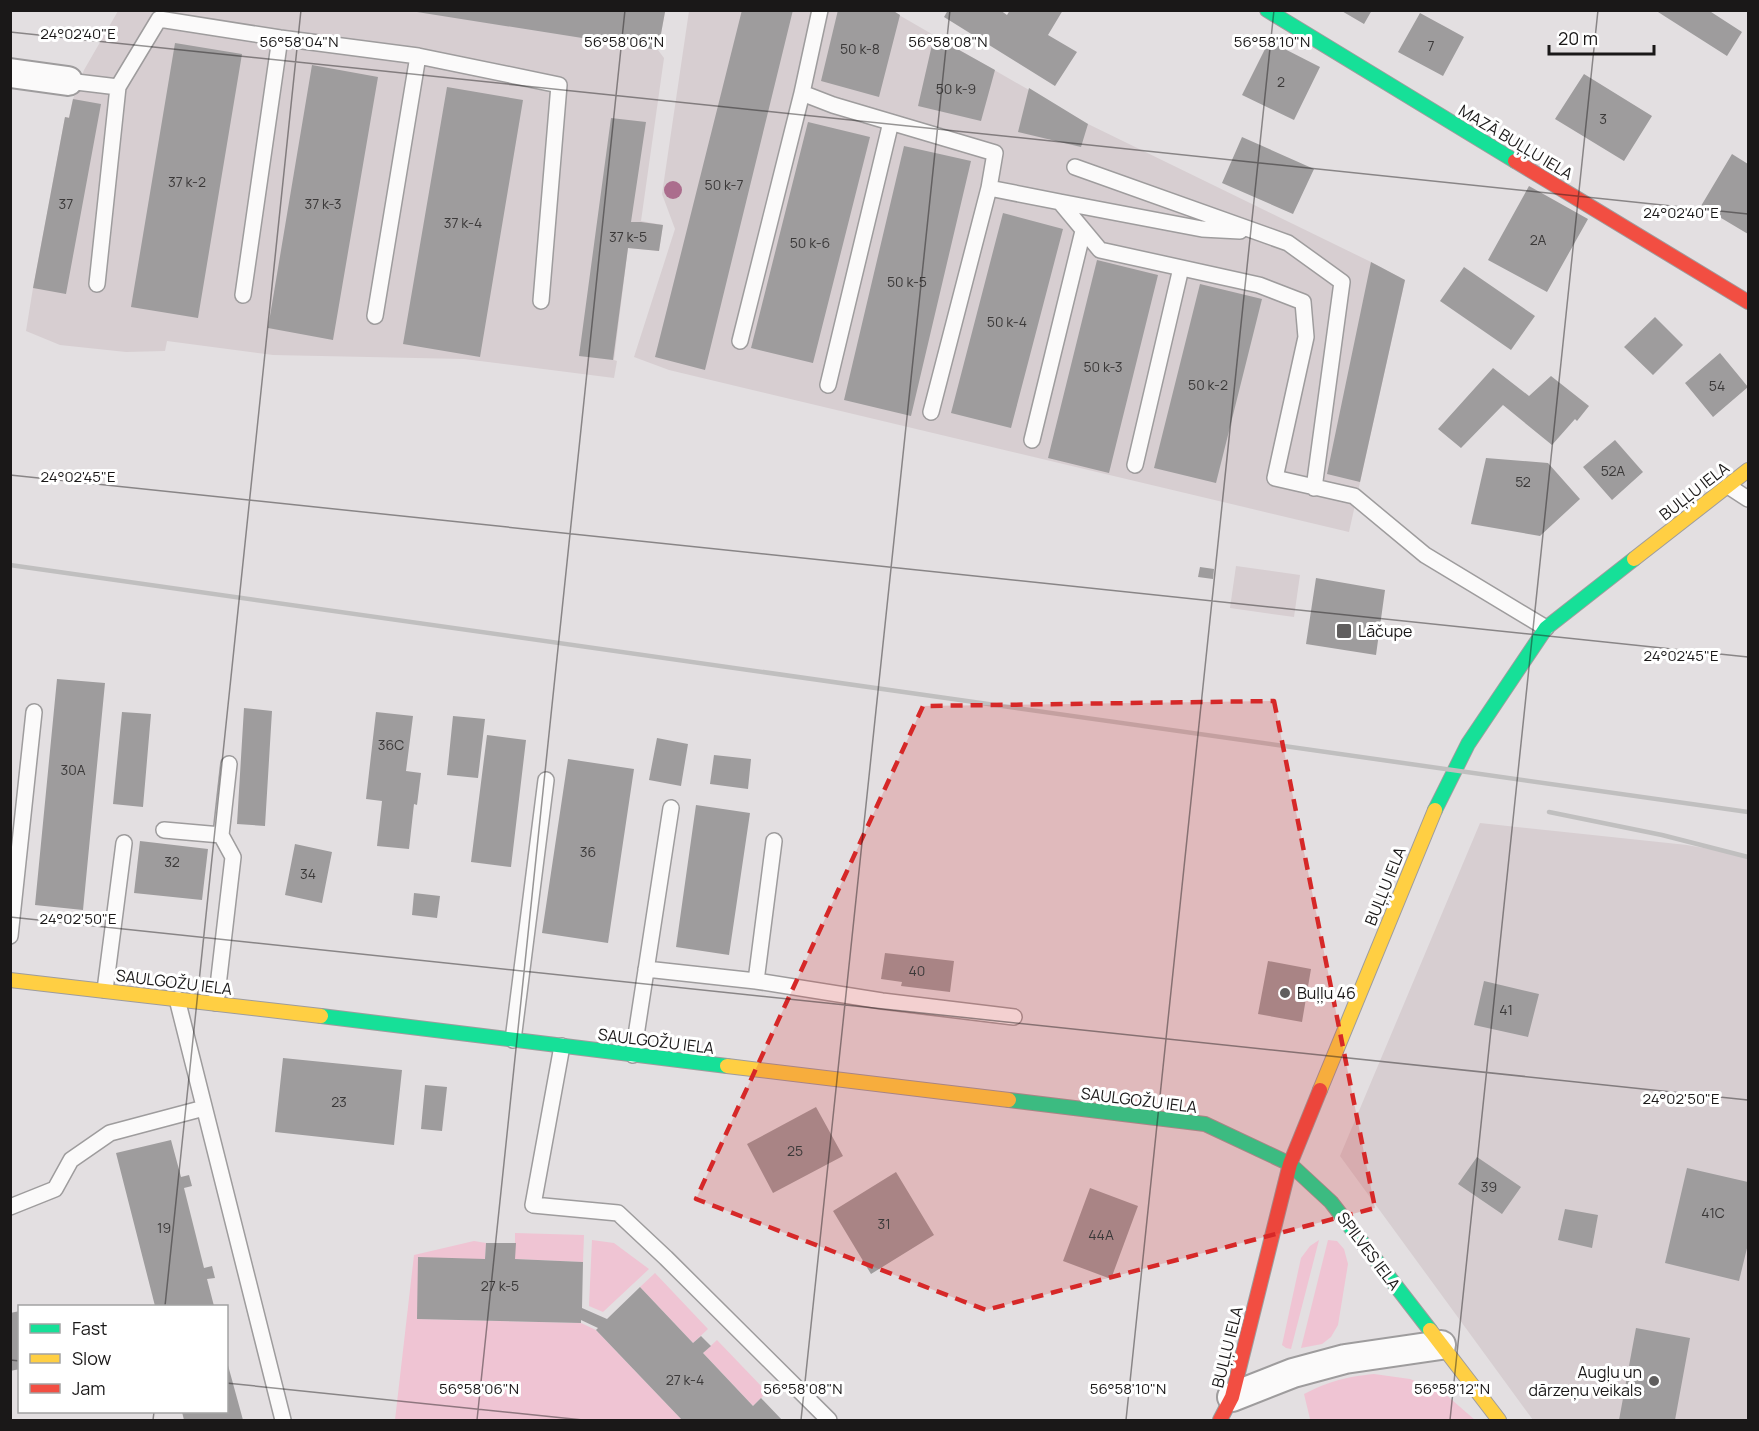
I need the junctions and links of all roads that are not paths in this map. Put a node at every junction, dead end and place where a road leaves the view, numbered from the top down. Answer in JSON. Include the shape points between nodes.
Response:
{"nodes":[{"id":1,"x":820,"y":10,"type":"edge"},
{"id":2,"x":1266,"y":10,"type":"edge"},
{"id":3,"x":280,"y":38,"type":"junction"},
{"id":4,"x":418,"y":56,"type":"junction"},
{"id":5,"x":10,"y":73,"type":"edge"},
{"id":6,"x":68,"y":81,"type":"joint"},
{"id":7,"x":118,"y":87,"type":"junction"},
{"id":8,"x":802,"y":93,"type":"junction"},
{"id":9,"x":891,"y":122,"type":"junction"},
{"id":10,"x":1075,"y":167,"type":"dead end"},
{"id":11,"x":989,"y":188,"type":"junction"},
{"id":12,"x":1060,"y":202,"type":"junction"},
{"id":13,"x":1083,"y":231,"type":"junction"},
{"id":14,"x":1261,"y":233,"type":"junction"},
{"id":15,"x":1181,"y":268,"type":"junction"},
{"id":16,"x":97,"y":285,"type":"dead end"},
{"id":17,"x":243,"y":295,"type":"dead end"},
{"id":18,"x":541,"y":301,"type":"dead end"},
{"id":19,"x":1749,"y":302,"type":"edge"},
{"id":20,"x":375,"y":316,"type":"dead end"},
{"id":21,"x":740,"y":341,"type":"dead end"},
{"id":22,"x":828,"y":385,"type":"dead end"},
{"id":23,"x":932,"y":412,"type":"dead end"},
{"id":24,"x":1032,"y":440,"type":"dead end"},
{"id":25,"x":1136,"y":465,"type":"dead end"},
{"id":26,"x":1749,"y":470,"type":"edge"},
{"id":27,"x":1728,"y":486,"type":"junction"},
{"id":28,"x":1314,"y":488,"type":"junction"},
{"id":29,"x":1749,"y":499,"type":"edge"},
{"id":30,"x":1546,"y":628,"type":"junction"},
{"id":31,"x":34,"y":712,"type":"dead end"},
{"id":32,"x":229,"y":764,"type":"dead end"},
{"id":33,"x":546,"y":780,"type":"dead end"},
{"id":34,"x":671,"y":808,"type":"dead end"},
{"id":35,"x":164,"y":830,"type":"dead end"},
{"id":36,"x":221,"y":835,"type":"junction"},
{"id":37,"x":774,"y":841,"type":"dead end"},
{"id":38,"x":124,"y":843,"type":"dead end"},
{"id":39,"x":10,"y":936,"type":"edge"},
{"id":40,"x":646,"y":969,"type":"junction"},
{"id":41,"x":10,"y":980,"type":"edge"},
{"id":42,"x":756,"y":981,"type":"junction"},
{"id":43,"x":105,"y":990,"type":"junction"},
{"id":44,"x":177,"y":999,"type":"junction"},
{"id":45,"x":216,"y":1003,"type":"junction"},
{"id":46,"x":1014,"y":1017,"type":"dead end"},
{"id":47,"x":513,"y":1040,"type":"junction"},
{"id":48,"x":562,"y":1046,"type":"junction"},
{"id":49,"x":633,"y":1055,"type":"junction"},
{"id":50,"x":204,"y":1108,"type":"junction"},
{"id":51,"x":1290,"y":1164,"type":"junction"},
{"id":52,"x":10,"y":1207,"type":"edge"},
{"id":53,"x":1441,"y":1346,"type":"junction"},
{"id":54,"x":1226,"y":1409,"type":"edge"},
{"id":55,"x":283,"y":1420,"type":"edge"},
{"id":56,"x":829,"y":1420,"type":"edge"},
{"id":57,"x":1499,"y":1420,"type":"edge"}],
"edges":[{"from":1,"to":8,"type":"lane"},
{"from":2,"to":19,"type":"street","name":"MAZĀ BUĻĻU IELA"},
{"from":3,"to":4,"type":"lane"},
{"from":3,"to":7,"type":"lane","via":[[159,19]]},
{"from":3,"to":17,"type":"lane"},
{"from":4,"to":18,"type":"lane","via":[[559,85]]},
{"from":4,"to":20,"type":"lane"},
{"from":5,"to":6,"type":"street"},
{"from":6,"to":7,"type":"lane"},
{"from":7,"to":16,"type":"lane"},
{"from":8,"to":9,"type":"lane"},
{"from":8,"to":21,"type":"lane"},
{"from":9,"to":11,"type":"lane","via":[[995,153]]},
{"from":9,"to":22,"type":"lane"},
{"from":10,"to":14,"type":"lane"},
{"from":11,"to":12,"type":"lane"},
{"from":11,"to":23,"type":"lane"},
{"from":12,"to":13,"type":"lane"},
{"from":12,"to":14,"type":"lane","via":[[1202,228]]},
{"from":13,"to":15,"type":"lane","via":[[1100,250]]},
{"from":13,"to":24,"type":"lane"},
{"from":14,"to":28,"type":"lane","via":[[1288,243],[1342,282]]},
{"from":15,"to":25,"type":"lane"},
{"from":15,"to":28,"type":"lane","via":[[1260,285],[1303,302],[1306,337],[1275,478]]},
{"from":26,"to":27,"type":"street","name":"BUĻĻU IELA"},
{"from":27,"to":29,"type":"lane"},
{"from":27,"to":30,"type":"street","name":"BUĻĻU IELA"},
{"from":28,"to":30,"type":"lane","via":[[1354,496],[1425,555]]},
{"from":30,"to":51,"type":"street","name":"BUĻĻU IELA","via":[[1468,744],[1440,796]]},
{"from":31,"to":39,"type":"lane"},
{"from":32,"to":36,"type":"lane"},
{"from":33,"to":47,"type":"lane"},
{"from":34,"to":40,"type":"lane"},
{"from":35,"to":36,"type":"lane"},
{"from":36,"to":45,"type":"lane","via":[[233,857]]},
{"from":37,"to":42,"type":"lane"},
{"from":38,"to":43,"type":"lane"},
{"from":40,"to":42,"type":"lane"},
{"from":40,"to":49,"type":"lane"},
{"from":41,"to":43,"type":"street","name":"SAULGOŽU IELA"},
{"from":42,"to":46,"type":"lane"},
{"from":43,"to":44,"type":"street","name":"SAULGOŽU IELA"},
{"from":44,"to":45,"type":"street","name":"SAULGOŽU IELA"},
{"from":44,"to":50,"type":"lane"},
{"from":45,"to":47,"type":"street","name":"SAULGOŽU IELA"},
{"from":47,"to":48,"type":"street","name":"SAULGOŽU IELA"},
{"from":48,"to":49,"type":"street","name":"SAULGOŽU IELA"},
{"from":48,"to":56,"type":"lane","via":[[533,1205],[618,1213]]},
{"from":49,"to":51,"type":"street","name":"SAULGOŽU IELA","via":[[1205,1124]]},
{"from":50,"to":52,"type":"lane","via":[[110,1133],[71,1160],[55,1189]]},
{"from":50,"to":55,"type":"lane"},
{"from":51,"to":53,"type":"street","name":"SPILVES IELA","via":[[1331,1202]]},
{"from":51,"to":54,"type":"street","name":"BUĻĻU IELA"},
{"from":53,"to":54,"type":"street","via":[[1345,1359],[1293,1373]]},
{"from":53,"to":57,"type":"street","name":"SPILVES IELA"}]}
